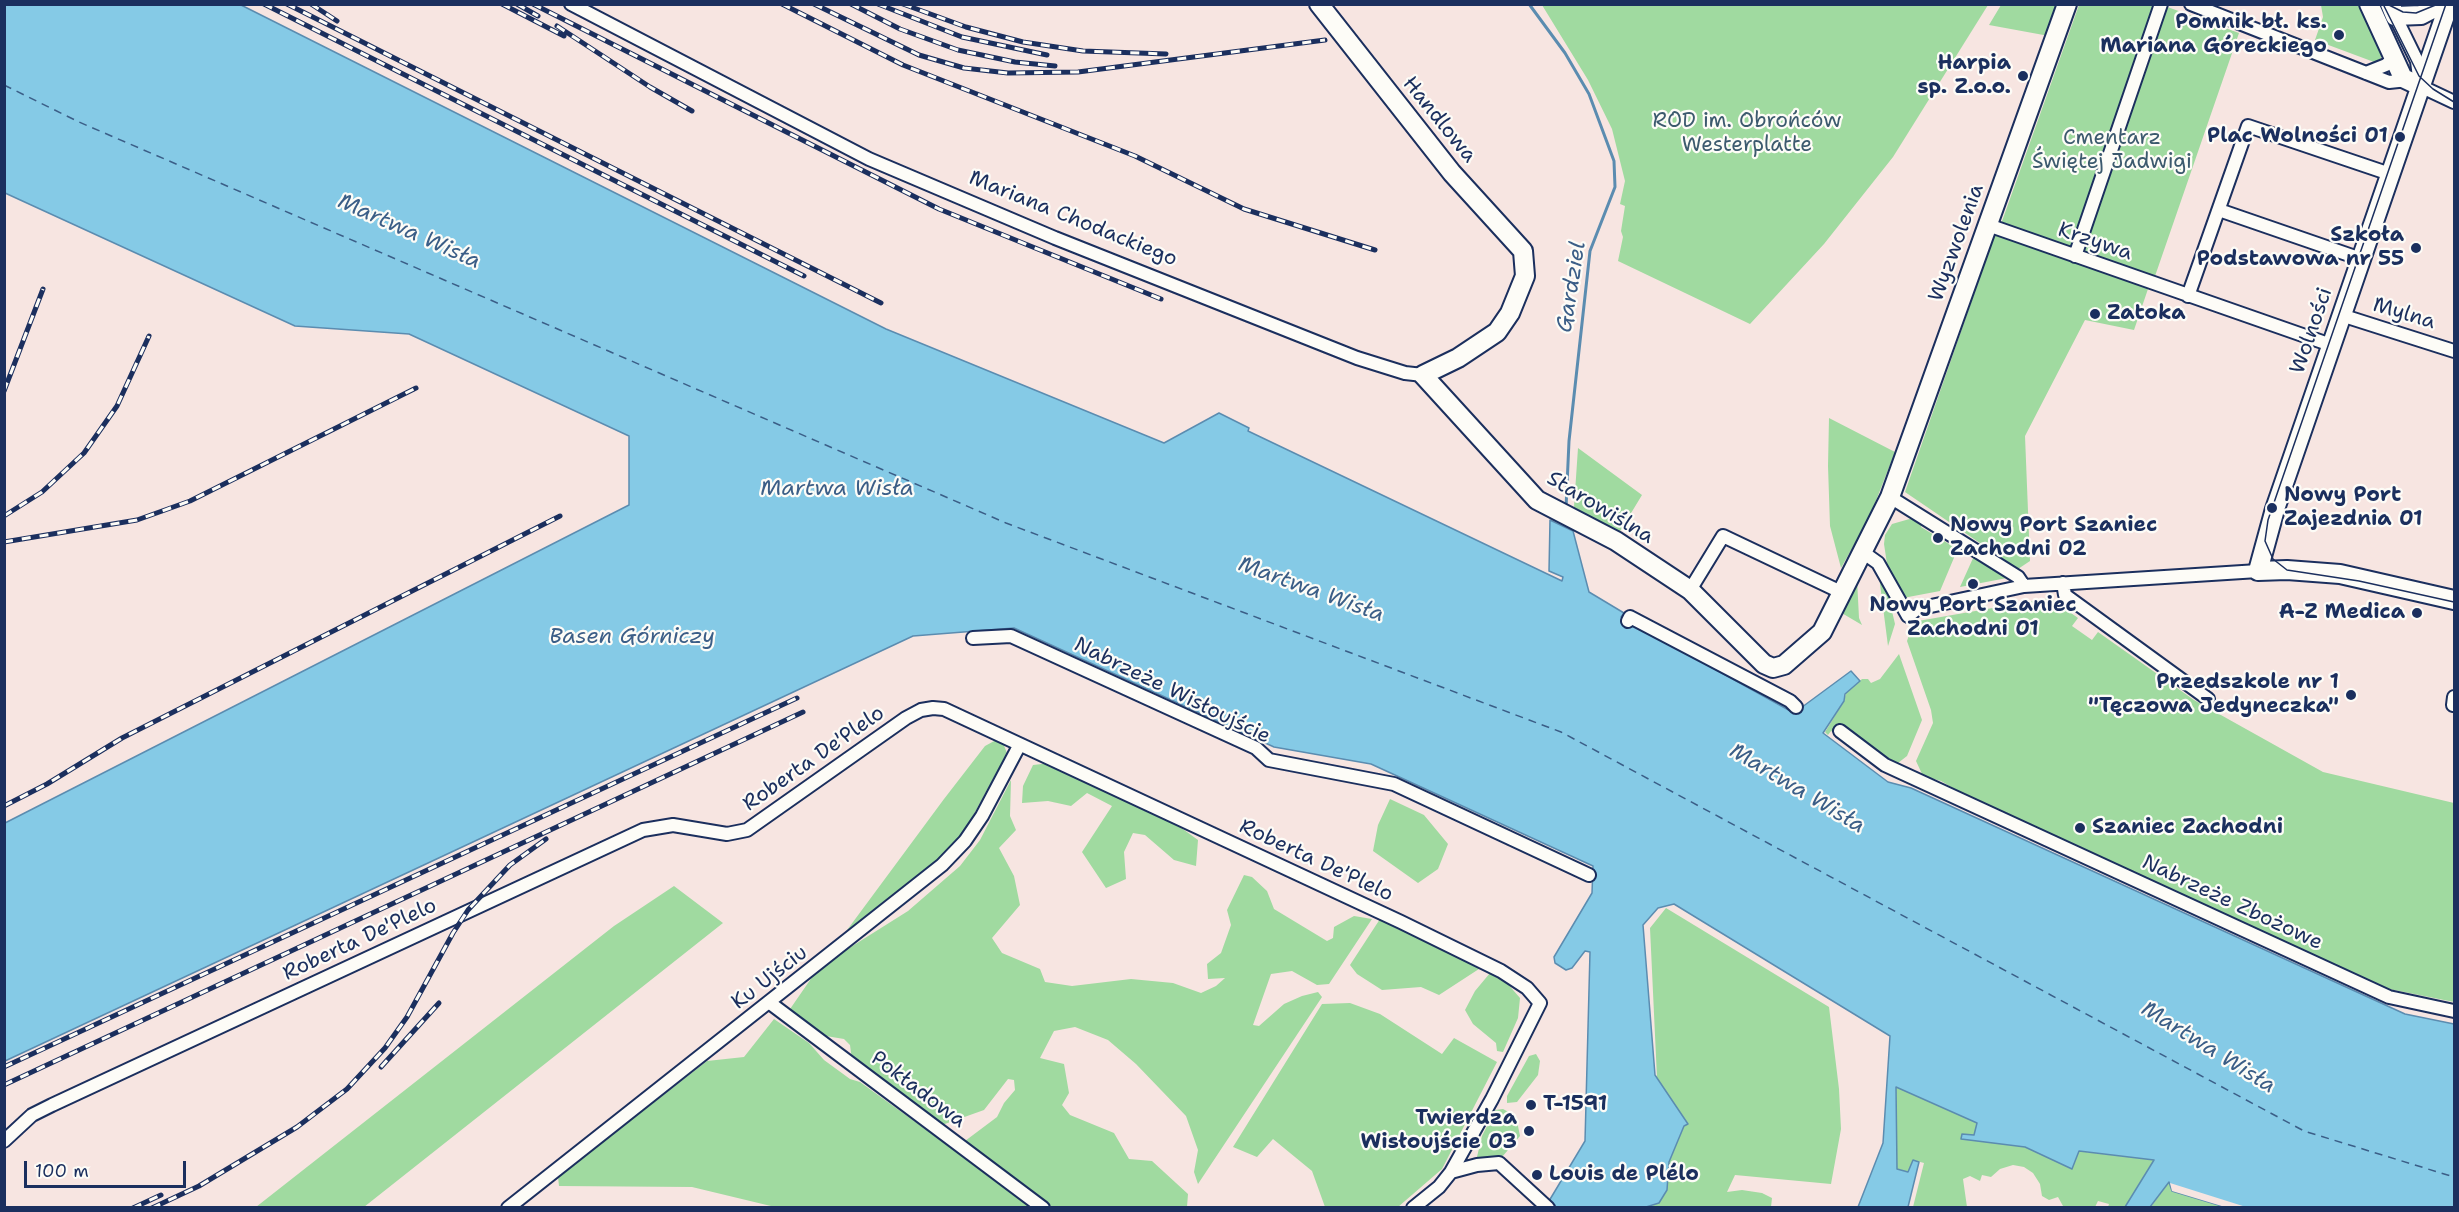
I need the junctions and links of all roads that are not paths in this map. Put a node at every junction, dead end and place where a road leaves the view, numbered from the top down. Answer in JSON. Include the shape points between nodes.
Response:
{"nodes":[{"id":1,"x":571,"y":4,"type":"edge"},
{"id":2,"x":1319,"y":4,"type":"edge"},
{"id":3,"x":2067,"y":4,"type":"edge"},
{"id":4,"x":2162,"y":4,"type":"edge"},
{"id":5,"x":2191,"y":4,"type":"edge"},
{"id":6,"x":2369,"y":4,"type":"edge"},
{"id":7,"x":2442,"y":4,"type":"edge"},
{"id":8,"x":2449,"y":4,"type":"edge"},
{"id":9,"x":2393,"y":10,"type":"edge"},
{"id":10,"x":2394,"y":58,"type":"junction"},
{"id":11,"x":2366,"y":73,"type":"junction"},
{"id":12,"x":2414,"y":83,"type":"junction"},
{"id":13,"x":2454,"y":102,"type":"edge"},
{"id":14,"x":2390,"y":174,"type":"junction"},
{"id":15,"x":2219,"y":210,"type":"junction"},
{"id":16,"x":1988,"y":225,"type":"junction"},
{"id":17,"x":2075,"y":256,"type":"junction"},
{"id":18,"x":2361,"y":259,"type":"junction"},
{"id":19,"x":2188,"y":296,"type":"junction"},
{"id":20,"x":2341,"y":315,"type":"junction"},
{"id":21,"x":2331,"y":345,"type":"junction"},
{"id":22,"x":2454,"y":351,"type":"edge"},
{"id":23,"x":1423,"y":375,"type":"junction"},
{"id":24,"x":1890,"y":496,"type":"junction"},
{"id":25,"x":1864,"y":553,"type":"junction"},
{"id":26,"x":2258,"y":571,"type":"junction"},
{"id":27,"x":2063,"y":584,"type":"junction"},
{"id":28,"x":2024,"y":586,"type":"junction"},
{"id":29,"x":1690,"y":590,"type":"junction"},
{"id":30,"x":1843,"y":593,"type":"junction"},
{"id":31,"x":2454,"y":600,"type":"edge"},
{"id":32,"x":1628,"y":621,"type":"dead end"},
{"id":33,"x":973,"y":638,"type":"dead end"},
{"id":34,"x":2208,"y":699,"type":"dead end"},
{"id":35,"x":1796,"y":707,"type":"dead end"},
{"id":36,"x":1840,"y":731,"type":"dead end"},
{"id":37,"x":1019,"y":746,"type":"junction"},
{"id":38,"x":1589,"y":875,"type":"dead end"},
{"id":39,"x":770,"y":1003,"type":"junction"},
{"id":40,"x":2454,"y":1011,"type":"edge"},
{"id":41,"x":4,"y":1141,"type":"edge"},
{"id":42,"x":1451,"y":1172,"type":"junction"},
{"id":43,"x":508,"y":1208,"type":"edge"},
{"id":44,"x":1043,"y":1208,"type":"edge"},
{"id":45,"x":1413,"y":1208,"type":"edge"},
{"id":46,"x":1548,"y":1208,"type":"edge"}],
"edges":[{"from":1,"to":23,"type":"street","name":"Mariana Chodackiego","via":[[869,159],[1054,238],[1357,358]]},
{"from":2,"to":23,"type":"street","name":"Handlowa","via":[[1452,173],[1517,244],[1526,260],[1525,276],[1510,313],[1497,332]]},
{"from":3,"to":16,"type":"street","name":"Wyzwolenia"},
{"from":4,"to":17,"type":"street"},
{"from":5,"to":11,"type":"street"},
{"from":6,"to":10,"type":"street"},
{"from":7,"to":9,"type":"street","via":[[2421,15]]},
{"from":8,"to":12,"type":"street","name":"Wolności"},
{"from":9,"to":12,"type":"street","via":[[2417,61]]},
{"from":10,"to":11,"type":"street"},
{"from":10,"to":12,"type":"street","via":[[2403,78]]},
{"from":11,"to":12,"type":"street","via":[[2389,82]]},
{"from":12,"to":13,"type":"street"},
{"from":12,"to":14,"type":"street","name":"Wolności"},
{"from":14,"to":15,"type":"street","via":[[2248,126]]},
{"from":14,"to":18,"type":"street","name":"Wolności"},
{"from":15,"to":18,"type":"street"},
{"from":15,"to":19,"type":"street"},
{"from":16,"to":17,"type":"street","name":"Krzywa"},
{"from":16,"to":24,"type":"street","name":"Wyzwolenia"},
{"from":17,"to":19,"type":"street","name":"Krzywa"},
{"from":18,"to":20,"type":"street","name":"Wolności"},
{"from":19,"to":21,"type":"street","name":"Krzywa"},
{"from":20,"to":21,"type":"street","name":"Wolności"},
{"from":20,"to":22,"type":"street","name":"Mylna"},
{"from":21,"to":26,"type":"street","name":"Wolności"},
{"from":23,"to":29,"type":"street","name":"Starowiślna","via":[[1531,494],[1551,509],[1616,541]]},
{"from":24,"to":25,"type":"street","name":"Wyzwolenia"},
{"from":24,"to":28,"type":"street","via":[[2018,577]]},
{"from":25,"to":28,"type":"street","via":[[1878,563],[1908,616],[1917,609]]},
{"from":25,"to":30,"type":"street","name":"Starowiślna"},
{"from":26,"to":27,"type":"street"},
{"from":26,"to":31,"type":"street","via":[[2340,574]]},
{"from":27,"to":28,"type":"street"},
{"from":27,"to":34,"type":"street","via":[[2065,595]]},
{"from":29,"to":30,"type":"street","via":[[1723,536]]},
{"from":29,"to":30,"type":"street","name":"Starowiślna","via":[[1764,664],[1773,668],[1784,665],[1822,632]]},
{"from":32,"to":35,"type":"street","via":[[1630,617]]},
{"from":33,"to":38,"type":"street","name":"Nabrzeże Wisłoujście","via":[[1011,636],[1256,748],[1269,760],[1394,784]]},
{"from":36,"to":40,"type":"street","name":"Nabrzeże Zbożowe","via":[[1885,765],[2389,997]]},
{"from":37,"to":39,"type":"street","name":"Ku Ujściu","via":[[982,816],[942,865]]},
{"from":37,"to":41,"type":"street","name":"Roberta De'Plelo","via":[[944,710],[921,710],[747,830],[727,834],[673,825],[643,830],[52,1105],[32,1115]]},
{"from":37,"to":42,"type":"street","name":"Roberta De'Plelo","via":[[1502,971],[1527,988],[1540,1003]]},
{"from":39,"to":43,"type":"street","name":"Ku Ujściu"},
{"from":39,"to":44,"type":"street","name":"Pokładowa"},
{"from":42,"to":45,"type":"street"},
{"from":42,"to":46,"type":"street","via":[[1499,1164]]}]}
